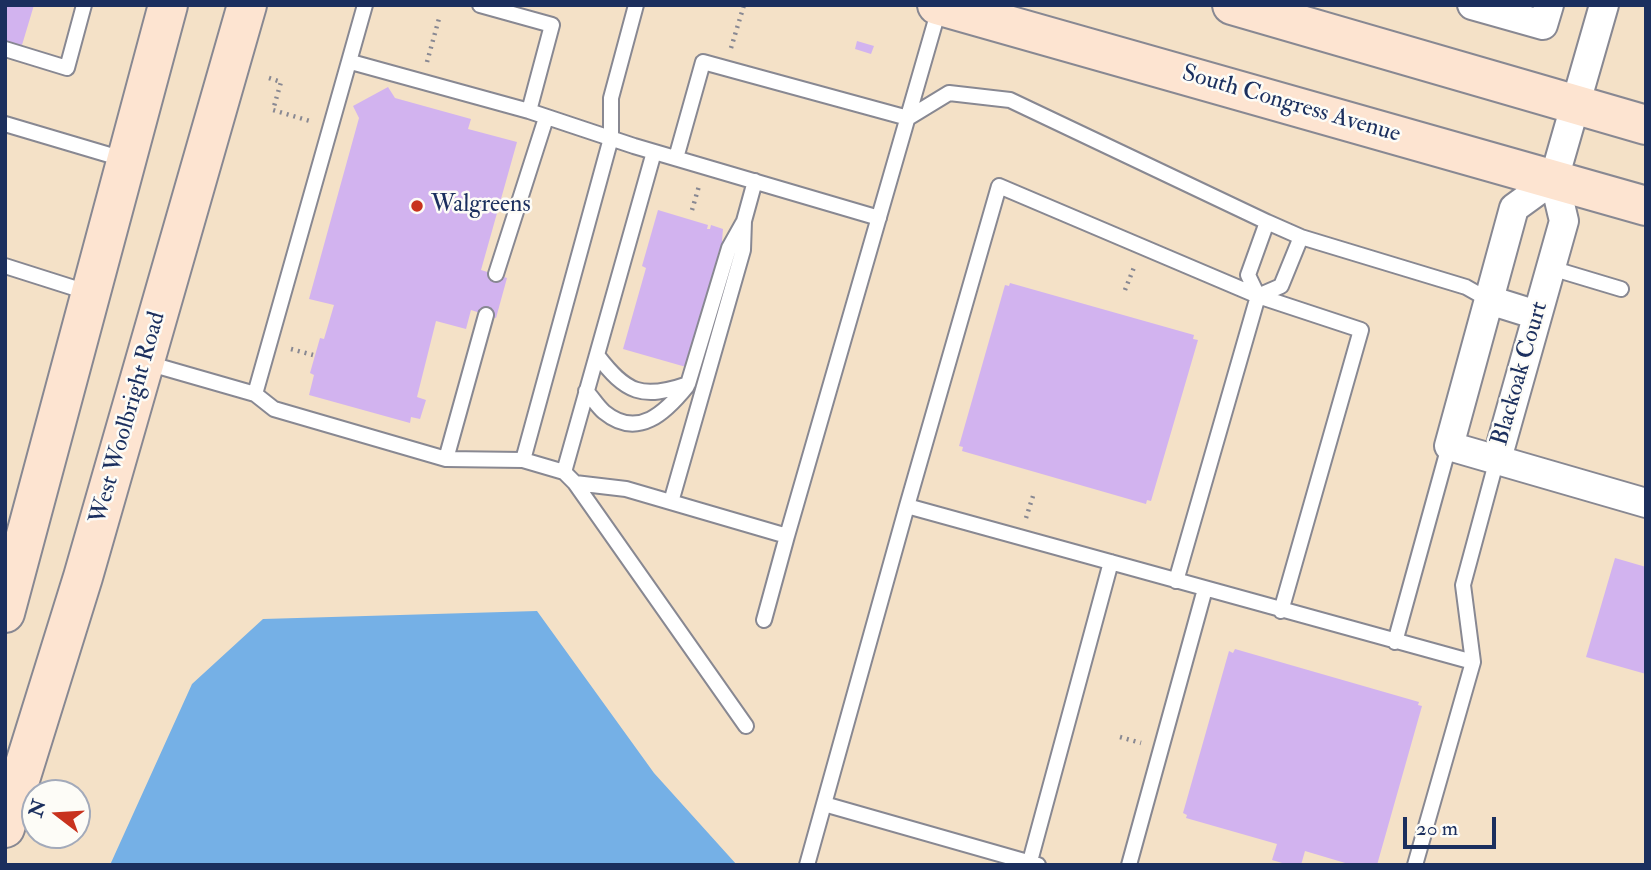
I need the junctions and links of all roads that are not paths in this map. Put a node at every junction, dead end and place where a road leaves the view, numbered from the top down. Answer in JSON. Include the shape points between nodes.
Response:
{"nodes":[{"id":1,"x":84,"y":5,"type":"edge"},
{"id":2,"x":168,"y":5,"type":"edge"},
{"id":3,"x":247,"y":5,"type":"edge"},
{"id":4,"x":365,"y":5,"type":"edge"},
{"id":5,"x":480,"y":5,"type":"edge"},
{"id":6,"x":636,"y":5,"type":"edge"},
{"id":7,"x":1232,"y":5,"type":"edge"},
{"id":8,"x":1472,"y":5,"type":"edge"},
{"id":9,"x":1549,"y":5,"type":"edge"},
{"id":10,"x":1604,"y":5,"type":"edge"},
{"id":11,"x":938,"y":6,"type":"edge"},
{"id":12,"x":5,"y":49,"type":"edge"},
{"id":13,"x":351,"y":62,"type":"junction"},
{"id":14,"x":1576,"y":106,"type":"junction"},
{"id":15,"x":528,"y":111,"type":"junction"},
{"id":16,"x":546,"y":118,"type":"junction"},
{"id":17,"x":908,"y":118,"type":"junction"},
{"id":18,"x":5,"y":124,"type":"edge"},
{"id":19,"x":1646,"y":125,"type":"edge"},
{"id":20,"x":611,"y":138,"type":"junction"},
{"id":21,"x":654,"y":152,"type":"junction"},
{"id":22,"x":676,"y":158,"type":"junction"},
{"id":23,"x":125,"y":160,"type":"junction"},
{"id":24,"x":1554,"y":179,"type":"junction"},
{"id":25,"x":755,"y":181,"type":"junction"},
{"id":26,"x":1646,"y":206,"type":"edge"},
{"id":27,"x":879,"y":218,"type":"junction"},
{"id":28,"x":744,"y":221,"type":"junction"},
{"id":29,"x":1267,"y":222,"type":"junction"},
{"id":30,"x":1301,"y":237,"type":"junction"},
{"id":31,"x":5,"y":267,"type":"edge"},
{"id":32,"x":1551,"y":268,"type":"junction"},
{"id":33,"x":496,"y":274,"type":"dead end"},
{"id":34,"x":1621,"y":289,"type":"dead end"},
{"id":35,"x":90,"y":293,"type":"junction"},
{"id":36,"x":1258,"y":296,"type":"junction"},
{"id":37,"x":1489,"y":300,"type":"junction"},
{"id":38,"x":485,"y":315,"type":"dead end"},
{"id":39,"x":1537,"y":315,"type":"junction"},
{"id":40,"x":597,"y":355,"type":"junction"},
{"id":41,"x":145,"y":363,"type":"junction"},
{"id":42,"x":688,"y":384,"type":"junction"},
{"id":43,"x":586,"y":391,"type":"junction"},
{"id":44,"x":255,"y":394,"type":"junction"},
{"id":45,"x":1449,"y":446,"type":"junction"},
{"id":46,"x":446,"y":459,"type":"junction"},
{"id":47,"x":523,"y":460,"type":"junction"},
{"id":48,"x":1497,"y":460,"type":"junction"},
{"id":49,"x":564,"y":472,"type":"junction"},
{"id":50,"x":575,"y":483,"type":"junction"},
{"id":51,"x":671,"y":502,"type":"junction"},
{"id":52,"x":1646,"y":503,"type":"edge"},
{"id":53,"x":906,"y":506,"type":"junction"},
{"id":54,"x":787,"y":536,"type":"junction"},
{"id":55,"x":1111,"y":562,"type":"junction"},
{"id":56,"x":1176,"y":581,"type":"junction"},
{"id":57,"x":1205,"y":589,"type":"junction"},
{"id":58,"x":1281,"y":611,"type":"junction"},
{"id":59,"x":5,"y":613,"type":"edge"},
{"id":60,"x":764,"y":620,"type":"dead end"},
{"id":61,"x":1395,"y":642,"type":"junction"},
{"id":62,"x":1473,"y":662,"type":"junction"},
{"id":63,"x":746,"y":726,"type":"dead end"},
{"id":64,"x":824,"y":804,"type":"junction"},
{"id":65,"x":5,"y":828,"type":"edge"},
{"id":66,"x":1032,"y":864,"type":"edge"},
{"id":67,"x":807,"y":865,"type":"edge"},
{"id":68,"x":1129,"y":865,"type":"edge"},
{"id":69,"x":1415,"y":865,"type":"edge"}],
"edges":[{"from":1,"to":12,"type":"lane","via":[[67,68]]},
{"from":2,"to":23,"type":"main road"},
{"from":3,"to":41,"type":"main road","name":"West Woolbright Road"},
{"from":4,"to":13,"type":"lane"},
{"from":5,"to":15,"type":"lane","via":[[551,25]]},
{"from":6,"to":20,"type":"lane","via":[[611,98]]},
{"from":7,"to":14,"type":"main road"},
{"from":8,"to":9,"type":"street","via":[[1543,25]]},
{"from":10,"to":14,"type":"street"},
{"from":11,"to":17,"type":"lane"},
{"from":11,"to":24,"type":"main road","name":"South Congress Avenue"},
{"from":13,"to":15,"type":"lane"},
{"from":13,"to":44,"type":"lane"},
{"from":14,"to":19,"type":"main road"},
{"from":14,"to":24,"type":"street"},
{"from":15,"to":16,"type":"lane"},
{"from":16,"to":20,"type":"lane"},
{"from":16,"to":33,"type":"lane"},
{"from":17,"to":22,"type":"lane","via":[[703,62]]},
{"from":17,"to":27,"type":"lane"},
{"from":17,"to":29,"type":"lane","via":[[949,93],[1010,100]]},
{"from":18,"to":23,"type":"lane"},
{"from":20,"to":21,"type":"lane"},
{"from":20,"to":47,"type":"lane"},
{"from":21,"to":22,"type":"lane"},
{"from":21,"to":40,"type":"lane"},
{"from":22,"to":25,"type":"lane"},
{"from":23,"to":35,"type":"main road"},
{"from":24,"to":26,"type":"main road","name":"South Congress Avenue"},
{"from":24,"to":32,"type":"street","name":"Blackoak Court","via":[[1564,221]]},
{"from":24,"to":37,"type":"street","via":[[1514,208]]},
{"from":25,"to":27,"type":"lane"},
{"from":25,"to":28,"type":"lane"},
{"from":27,"to":54,"type":"lane"},
{"from":28,"to":42,"type":"lane","via":[[729,248]]},
{"from":28,"to":51,"type":"lane","via":[[743,250]]},
{"from":29,"to":30,"type":"lane"},
{"from":29,"to":36,"type":"lane","via":[[1248,275]]},
{"from":30,"to":36,"type":"lane","via":[[1281,286]]},
{"from":30,"to":37,"type":"lane","via":[[1466,287]]},
{"from":31,"to":35,"type":"lane"},
{"from":32,"to":34,"type":"lane"},
{"from":32,"to":39,"type":"street","name":"Blackoak Court"},
{"from":35,"to":59,"type":"main road","via":[[22,528]]},
{"from":36,"to":53,"type":"lane","via":[[999,186]]},
{"from":36,"to":56,"type":"lane"},
{"from":36,"to":58,"type":"lane","via":[[1361,330]]},
{"from":37,"to":39,"type":"street"},
{"from":37,"to":45,"type":"street"},
{"from":38,"to":46,"type":"lane"},
{"from":39,"to":48,"type":"street","name":"Blackoak Court"},
{"from":40,"to":42,"type":"lane","via":[[615,379],[636,390],[663,393]]},
{"from":40,"to":43,"type":"lane"},
{"from":41,"to":44,"type":"lane"},
{"from":41,"to":65,"type":"main road","name":"West Woolbright Road","via":[[55,675]]},
{"from":42,"to":43,"type":"lane","via":[[667,410],[648,422],[624,422],[605,413]]},
{"from":43,"to":49,"type":"lane"},
{"from":44,"to":46,"type":"lane","via":[[275,409]]},
{"from":45,"to":48,"type":"street"},
{"from":45,"to":61,"type":"lane"},
{"from":46,"to":47,"type":"lane"},
{"from":47,"to":49,"type":"lane"},
{"from":48,"to":52,"type":"street","name":"Blackoak Court"},
{"from":48,"to":62,"type":"lane","via":[[1463,585]]},
{"from":49,"to":50,"type":"lane"},
{"from":50,"to":51,"type":"lane","via":[[626,489]]},
{"from":50,"to":63,"type":"lane"},
{"from":51,"to":54,"type":"lane"},
{"from":53,"to":55,"type":"lane"},
{"from":53,"to":64,"type":"lane"},
{"from":54,"to":60,"type":"lane"},
{"from":55,"to":56,"type":"lane"},
{"from":55,"to":66,"type":"lane"},
{"from":56,"to":57,"type":"lane"},
{"from":57,"to":58,"type":"lane"},
{"from":57,"to":68,"type":"lane"},
{"from":58,"to":61,"type":"lane"},
{"from":61,"to":62,"type":"lane"},
{"from":62,"to":69,"type":"lane"},
{"from":64,"to":66,"type":"lane"},
{"from":64,"to":67,"type":"lane"}]}
